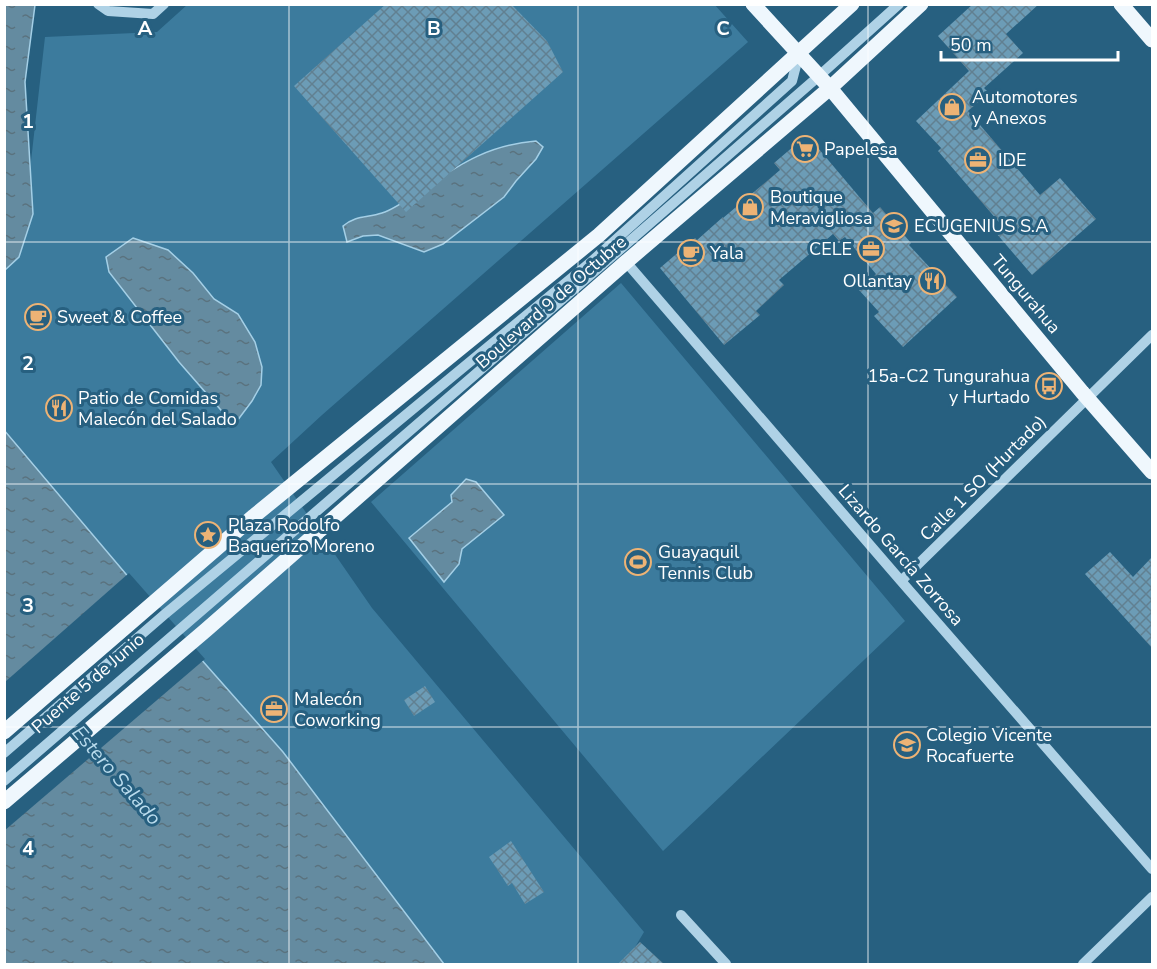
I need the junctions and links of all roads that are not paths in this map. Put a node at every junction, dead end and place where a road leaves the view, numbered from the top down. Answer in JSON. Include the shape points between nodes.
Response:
{"nodes":[{"id":1,"x":98,"y":4,"type":"edge"},
{"id":2,"x":164,"y":4,"type":"edge"},
{"id":3,"x":753,"y":4,"type":"edge"},
{"id":4,"x":852,"y":4,"type":"edge"},
{"id":5,"x":899,"y":4,"type":"edge"},
{"id":6,"x":921,"y":4,"type":"edge"},
{"id":7,"x":1121,"y":4,"type":"edge"},
{"id":8,"x":1152,"y":40,"type":"edge"},
{"id":9,"x":799,"y":54,"type":"junction"},
{"id":10,"x":819,"y":76,"type":"junction"},
{"id":11,"x":831,"y":88,"type":"junction"},
{"id":12,"x":626,"y":262,"type":"junction"},
{"id":13,"x":1152,"y":335,"type":"edge"},
{"id":14,"x":1088,"y":398,"type":"junction"},
{"id":15,"x":1152,"y":472,"type":"edge"},
{"id":16,"x":901,"y":581,"type":"junction"},
{"id":17,"x":172,"y":588,"type":"joint"},
{"id":18,"x":165,"y":614,"type":"joint"},
{"id":19,"x":196,"y":614,"type":"joint"},
{"id":20,"x":206,"y":630,"type":"joint"},
{"id":21,"x":4,"y":732,"type":"edge"},
{"id":22,"x":4,"y":753,"type":"edge"},
{"id":23,"x":4,"y":781,"type":"edge"},
{"id":24,"x":4,"y":802,"type":"edge"},
{"id":25,"x":1152,"y":869,"type":"edge"},
{"id":26,"x":1152,"y":897,"type":"edge"},
{"id":27,"x":681,"y":915,"type":"dead end"},
{"id":28,"x":726,"y":964,"type":"edge"},
{"id":29,"x":1083,"y":964,"type":"edge"}],
"edges":[{"from":1,"to":2,"type":"street","via":[[108,11],[153,14]]},
{"from":3,"to":9,"type":"main road","name":"Tungurahua"},
{"from":4,"to":9,"type":"main road","name":"Boulevard 9 de Octubre"},
{"from":5,"to":10,"type":"street","name":"Boulevard 9 de Octubre"},
{"from":6,"to":11,"type":"main road","name":"Boulevard 9 de Octubre"},
{"from":7,"to":8,"type":"main road"},
{"from":9,"to":10,"type":"main road","name":"Tungurahua"},
{"from":9,"to":17,"type":"main road","name":"Boulevard 9 de Octubre","via":[[599,235],[254,516]]},
{"from":9,"to":18,"type":"street","name":"Boulevard 9 de Octubre","via":[[792,81],[592,261]]},
{"from":10,"to":11,"type":"main road","name":"Tungurahua"},
{"from":10,"to":19,"type":"street","name":"Boulevard 9 de Octubre"},
{"from":11,"to":12,"type":"main road","name":"Boulevard 9 de Octubre"},
{"from":11,"to":14,"type":"main road","name":"Tungurahua"},
{"from":12,"to":16,"type":"street","name":"Lizardo García Zorrosa"},
{"from":12,"to":20,"type":"main road","name":"Boulevard 9 de Octubre"},
{"from":13,"to":14,"type":"street","name":"Calle 1 SO (Hurtado)"},
{"from":14,"to":15,"type":"main road","name":"Tungurahua"},
{"from":14,"to":16,"type":"street","name":"Calle 1 SO (Hurtado)"},
{"from":16,"to":25,"type":"street","name":"Lizardo García Zorrosa"},
{"from":17,"to":21,"type":"main road","name":"Puente 5 de Junio"},
{"from":18,"to":22,"type":"street","name":"Puente 5 de Junio"},
{"from":19,"to":23,"type":"street","name":"Puente 5 de Junio"},
{"from":20,"to":24,"type":"main road","name":"Puente 5 de Junio"},
{"from":26,"to":29,"type":"street"},
{"from":27,"to":28,"type":"street"}]}
